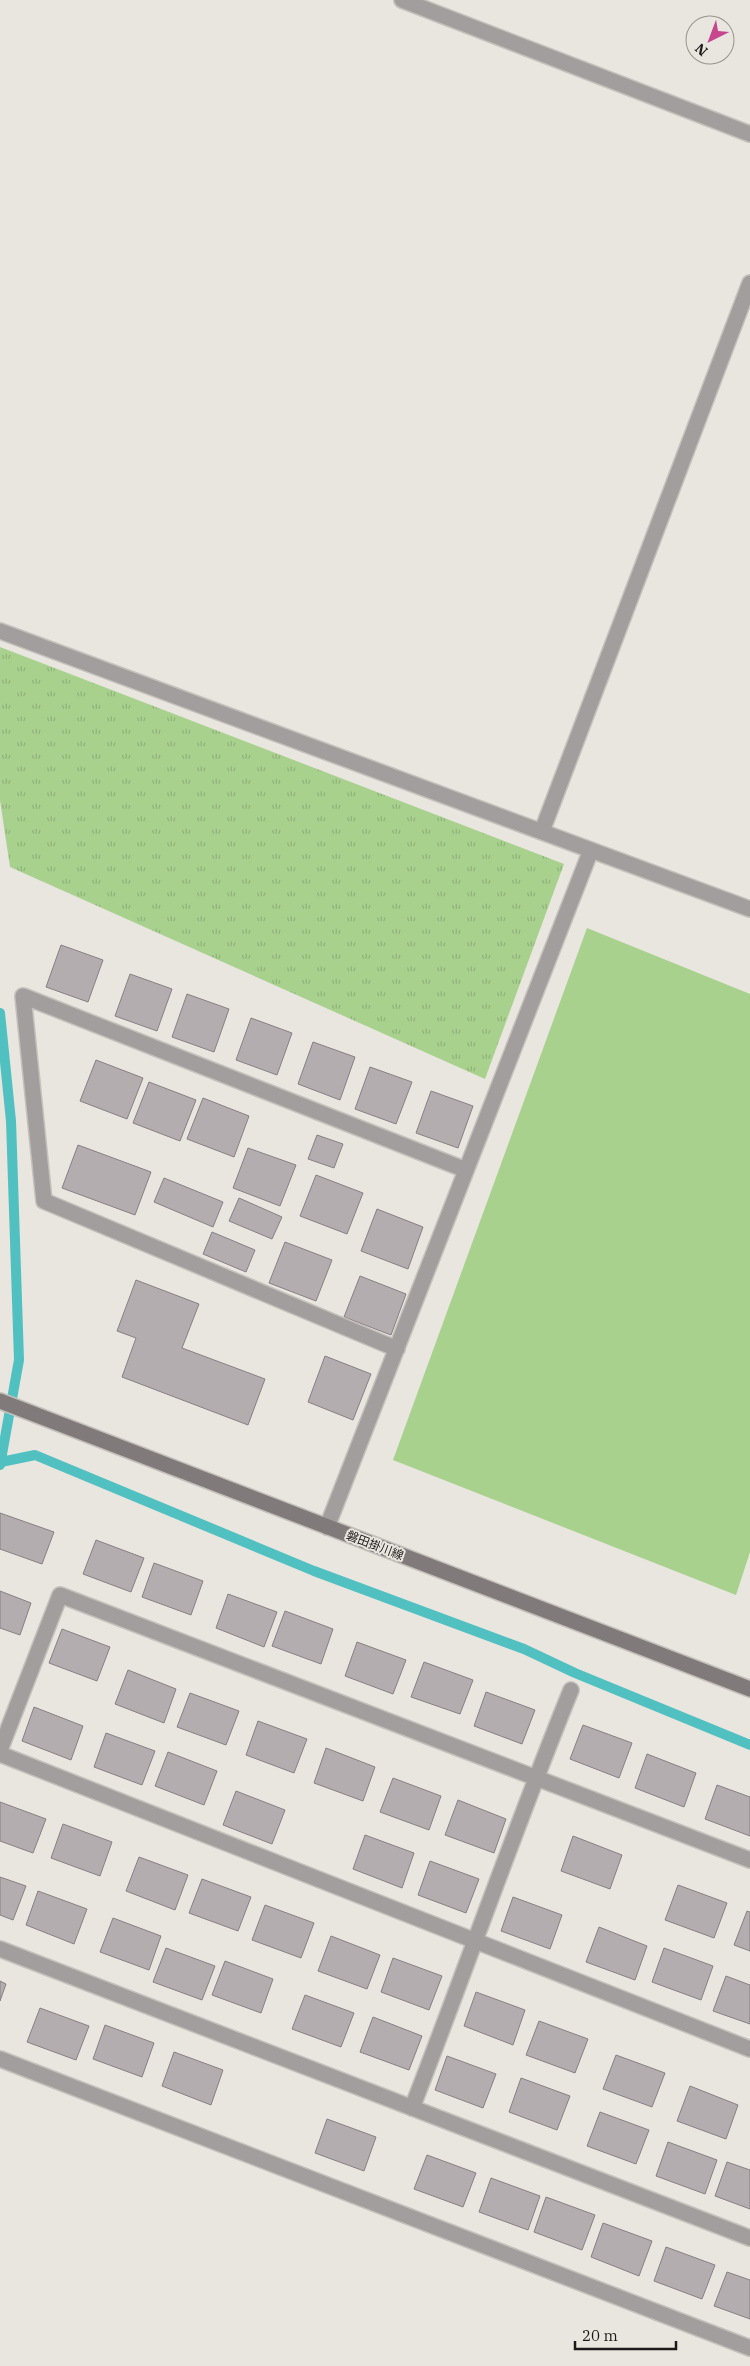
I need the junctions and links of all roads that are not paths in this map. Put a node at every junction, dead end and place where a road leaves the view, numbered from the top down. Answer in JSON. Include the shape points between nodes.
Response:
{"nodes":[{"id":1,"x":402,"y":0,"type":"edge"},
{"id":2,"x":750,"y":134,"type":"edge"},
{"id":3,"x":750,"y":283,"type":"edge"},
{"id":4,"x":0,"y":631,"type":"edge"},
{"id":5,"x":542,"y":832,"type":"junction"},
{"id":6,"x":591,"y":850,"type":"junction"},
{"id":7,"x":750,"y":910,"type":"edge"},
{"id":8,"x":466,"y":1170,"type":"junction"},
{"id":9,"x":396,"y":1349,"type":"junction"},
{"id":10,"x":1,"y":1402,"type":"edge"},
{"id":11,"x":327,"y":1527,"type":"junction"},
{"id":12,"x":750,"y":1689,"type":"edge"},
{"id":13,"x":571,"y":1690,"type":"dead end"},
{"id":14,"x":0,"y":1752,"type":"edge"},
{"id":15,"x":535,"y":1778,"type":"junction"},
{"id":16,"x":750,"y":1860,"type":"edge"},
{"id":17,"x":476,"y":1941,"type":"junction"},
{"id":18,"x":0,"y":1949,"type":"edge"},
{"id":19,"x":750,"y":2049,"type":"edge"},
{"id":20,"x":0,"y":2059,"type":"edge"},
{"id":21,"x":412,"y":2108,"type":"junction"},
{"id":22,"x":750,"y":2238,"type":"edge"},
{"id":23,"x":750,"y":2348,"type":"edge"}],
"edges":[{"from":1,"to":2,"type":"street"},
{"from":3,"to":5,"type":"street"},
{"from":4,"to":5,"type":"street"},
{"from":5,"to":6,"type":"street"},
{"from":6,"to":7,"type":"street"},
{"from":6,"to":8,"type":"street"},
{"from":8,"to":9,"type":"street"},
{"from":8,"to":9,"type":"street","via":[[23,996],[44,1202]]},
{"from":9,"to":11,"type":"street"},
{"from":10,"to":11,"type":"main road","name":"磐田掛川線"},
{"from":11,"to":12,"type":"main road","name":"磐田掛川線"},
{"from":13,"to":15,"type":"street"},
{"from":14,"to":15,"type":"street","via":[[60,1595]]},
{"from":14,"to":17,"type":"street"},
{"from":15,"to":16,"type":"street"},
{"from":15,"to":17,"type":"street"},
{"from":17,"to":19,"type":"street"},
{"from":17,"to":21,"type":"street"},
{"from":18,"to":21,"type":"street"},
{"from":20,"to":23,"type":"street"},
{"from":21,"to":22,"type":"street"}]}
